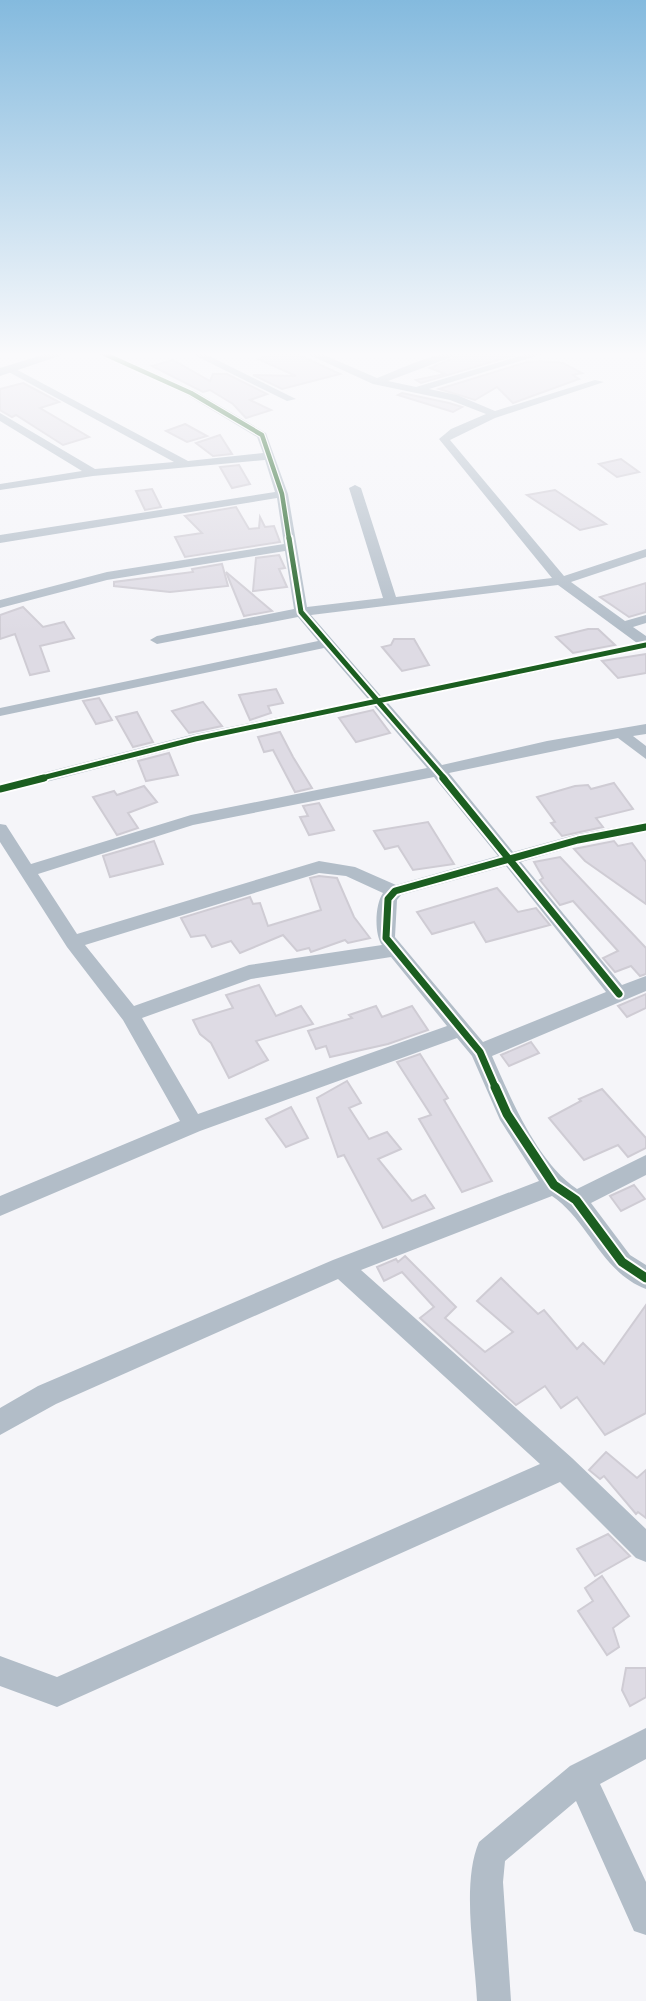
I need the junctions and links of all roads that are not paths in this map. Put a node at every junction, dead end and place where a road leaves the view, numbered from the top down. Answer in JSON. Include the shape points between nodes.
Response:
{"nodes":[{"id":1,"x":49,"y":445,"type":"edge"},
{"id":2,"x":150,"y":445,"type":"edge"},
{"id":3,"x":268,"y":445,"type":"edge"},
{"id":4,"x":448,"y":445,"type":"edge"},
{"id":5,"x":271,"y":456,"type":"junction"},
{"id":6,"x":186,"y":464,"type":"junction"},
{"id":7,"x":93,"y":473,"type":"junction"},
{"id":8,"x":0,"y":488,"type":"edge"},
{"id":9,"x":355,"y":488,"type":"dead end"},
{"id":10,"x":282,"y":494,"type":"junction"},
{"id":11,"x":0,"y":539,"type":"edge"},
{"id":12,"x":289,"y":547,"type":"junction"},
{"id":13,"x":646,"y":553,"type":"edge"},
{"id":14,"x":561,"y":581,"type":"junction"},
{"id":15,"x":391,"y":601,"type":"junction"},
{"id":16,"x":0,"y":604,"type":"edge"},
{"id":17,"x":300,"y":612,"type":"junction"},
{"id":18,"x":646,"y":619,"type":"edge"},
{"id":19,"x":625,"y":625,"type":"junction"},
{"id":20,"x":157,"y":640,"type":"dead end"},
{"id":21,"x":327,"y":643,"type":"junction"},
{"id":22,"x":646,"y":644,"type":"edge"},
{"id":23,"x":375,"y":699,"type":"junction"},
{"id":24,"x":0,"y":712,"type":"edge"},
{"id":25,"x":646,"y":729,"type":"edge"},
{"id":26,"x":623,"y":735,"type":"junction"},
{"id":27,"x":646,"y":754,"type":"edge"},
{"id":28,"x":438,"y":771,"type":"junction"},
{"id":29,"x":0,"y":789,"type":"edge"},
{"id":30,"x":646,"y":827,"type":"edge"},
{"id":31,"x":0,"y":829,"type":"edge"},
{"id":32,"x":507,"y":859,"type":"junction"},
{"id":33,"x":27,"y":872,"type":"junction"},
{"id":34,"x":395,"y":891,"type":"junction"},
{"id":35,"x":73,"y":942,"type":"junction"},
{"id":36,"x":394,"y":950,"type":"junction"},
{"id":37,"x":646,"y":983,"type":"edge"},
{"id":38,"x":619,"y":994,"type":"junction"},
{"id":39,"x":130,"y":1015,"type":"junction"},
{"id":40,"x":460,"y":1029,"type":"junction"},
{"id":41,"x":480,"y":1052,"type":"junction"},
{"id":42,"x":193,"y":1125,"type":"junction"},
{"id":43,"x":646,"y":1164,"type":"edge"},
{"id":44,"x":555,"y":1185,"type":"junction"},
{"id":45,"x":576,"y":1200,"type":"junction"},
{"id":46,"x":1,"y":1204,"type":"edge"},
{"id":47,"x":341,"y":1267,"type":"junction"},
{"id":48,"x":646,"y":1278,"type":"edge"},
{"id":49,"x":0,"y":1422,"type":"edge"},
{"id":50,"x":563,"y":1466,"type":"junction"},
{"id":51,"x":646,"y":1548,"type":"edge"},
{"id":52,"x":0,"y":1671,"type":"edge"},
{"id":53,"x":646,"y":1742,"type":"edge"},
{"id":54,"x":581,"y":1777,"type":"junction"},
{"id":55,"x":646,"y":1919,"type":"edge"},
{"id":56,"x":494,"y":2001,"type":"edge"}],
"edges":[{"from":1,"to":7,"type":"street"},
{"from":2,"to":6,"type":"street"},
{"from":3,"to":5,"type":"street"},
{"from":4,"to":14,"type":"street"},
{"from":5,"to":6,"type":"street"},
{"from":5,"to":10,"type":"street"},
{"from":6,"to":7,"type":"street"},
{"from":7,"to":8,"type":"street"},
{"from":9,"to":15,"type":"street"},
{"from":10,"to":11,"type":"street"},
{"from":10,"to":12,"type":"street"},
{"from":12,"to":16,"type":"street","via":[[91,579]]},
{"from":12,"to":17,"type":"street"},
{"from":13,"to":14,"type":"street"},
{"from":14,"to":15,"type":"street"},
{"from":14,"to":19,"type":"street"},
{"from":15,"to":17,"type":"street"},
{"from":17,"to":20,"type":"street"},
{"from":17,"to":21,"type":"street"},
{"from":18,"to":19,"type":"street"},
{"from":19,"to":22,"type":"street"},
{"from":21,"to":23,"type":"street"},
{"from":21,"to":24,"type":"street"},
{"from":22,"to":23,"type":"street"},
{"from":23,"to":28,"type":"street"},
{"from":23,"to":29,"type":"street"},
{"from":25,"to":26,"type":"street"},
{"from":26,"to":27,"type":"street"},
{"from":26,"to":28,"type":"street","via":[[547,746]]},
{"from":28,"to":32,"type":"street"},
{"from":28,"to":33,"type":"street","via":[[191,820]]},
{"from":30,"to":32,"type":"street"},
{"from":31,"to":33,"type":"street"},
{"from":32,"to":34,"type":"street"},
{"from":32,"to":38,"type":"street"},
{"from":33,"to":35,"type":"street"},
{"from":34,"to":35,"type":"street","via":[[349,871],[319,867]]},
{"from":34,"to":36,"type":"street","via":[[388,899],[386,938]]},
{"from":35,"to":39,"type":"street"},
{"from":36,"to":39,"type":"street","via":[[249,972]]},
{"from":36,"to":40,"type":"street"},
{"from":37,"to":38,"type":"street"},
{"from":38,"to":41,"type":"street"},
{"from":39,"to":42,"type":"street"},
{"from":40,"to":41,"type":"street"},
{"from":40,"to":42,"type":"street"},
{"from":41,"to":44,"type":"street","via":[[507,1114]]},
{"from":42,"to":46,"type":"street"},
{"from":43,"to":45,"type":"street"},
{"from":44,"to":45,"type":"street"},
{"from":44,"to":47,"type":"street"},
{"from":45,"to":48,"type":"street","via":[[622,1262]]},
{"from":47,"to":49,"type":"street","via":[[47,1395]]},
{"from":47,"to":50,"type":"street"},
{"from":50,"to":51,"type":"street"},
{"from":50,"to":52,"type":"street","via":[[57,1692]]},
{"from":53,"to":54,"type":"street"},
{"from":54,"to":55,"type":"street"},
{"from":54,"to":56,"type":"street","via":[[490,1853],[486,1882]]}]}
